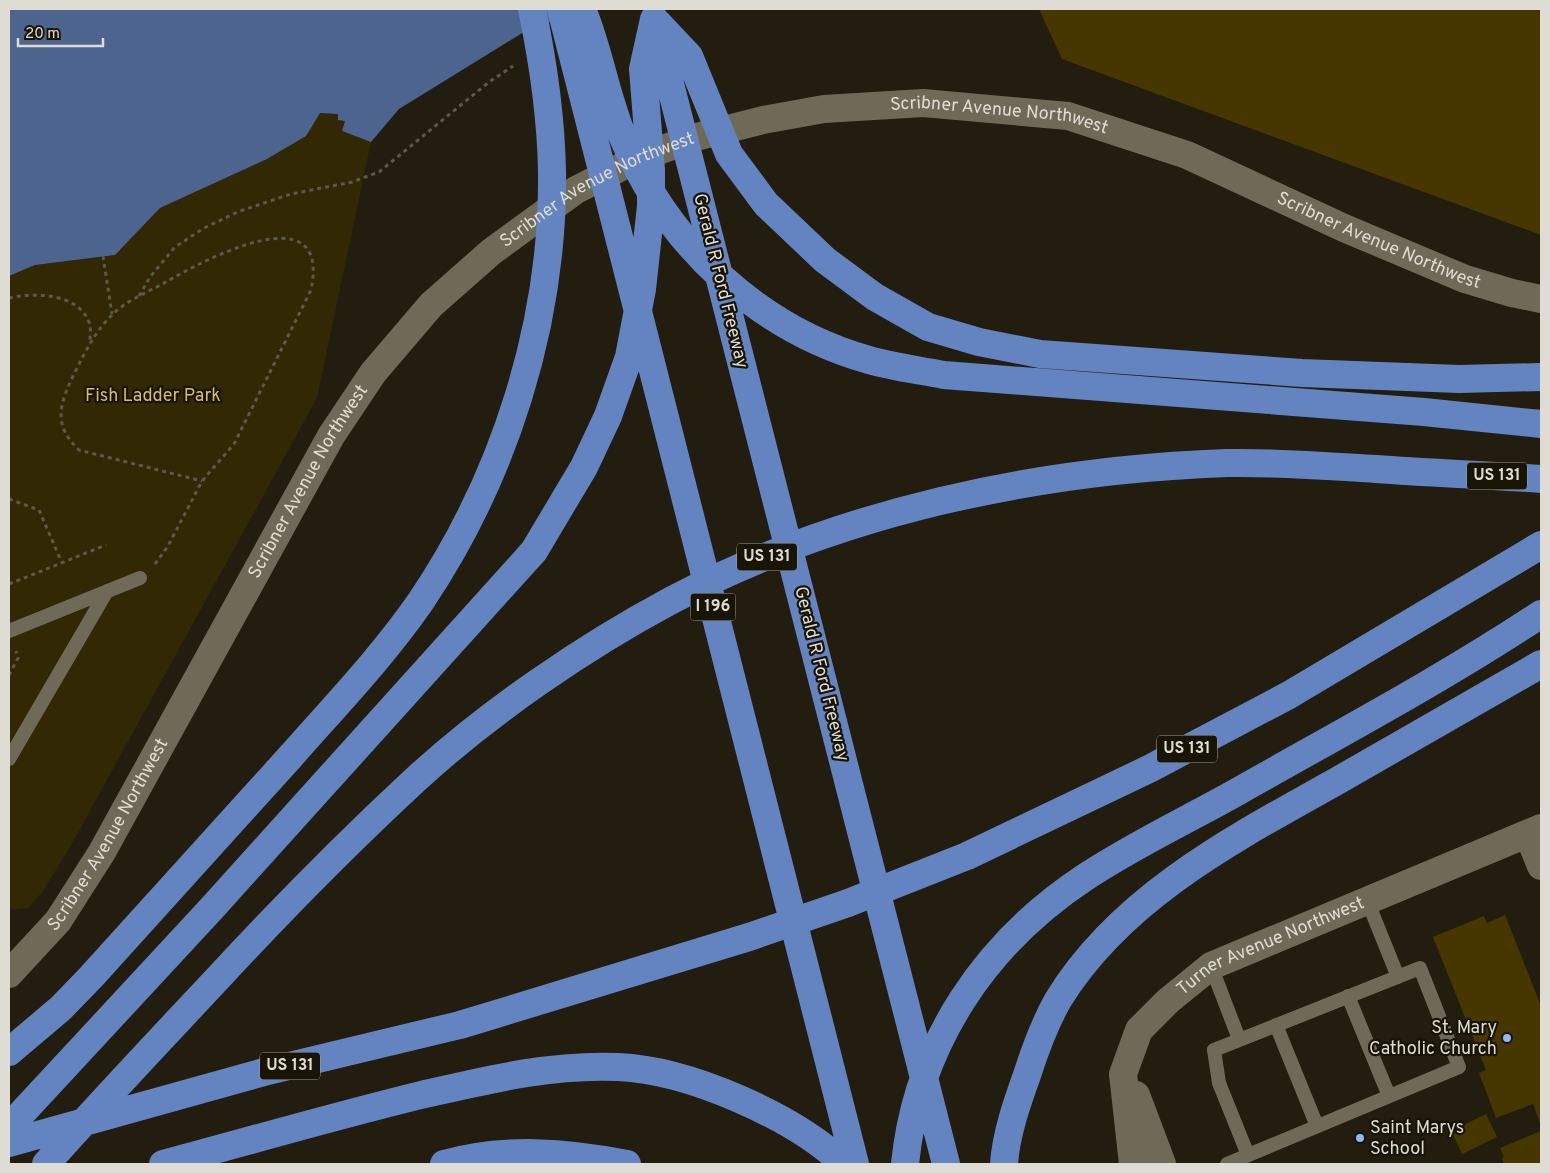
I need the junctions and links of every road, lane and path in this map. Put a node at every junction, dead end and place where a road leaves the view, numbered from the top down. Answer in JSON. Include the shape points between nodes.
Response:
{"nodes":[{"id":1,"x":532,"y":9,"type":"edge"},
{"id":2,"x":561,"y":9,"type":"edge"},
{"id":3,"x":582,"y":9,"type":"edge"},
{"id":4,"x":653,"y":14,"type":"edge"},
{"id":5,"x":519,"y":62,"type":"dead end"},
{"id":6,"x":665,"y":62,"type":"junction"},
{"id":7,"x":104,"y":256,"type":"dead end"},
{"id":8,"x":139,"y":297,"type":"junction"},
{"id":9,"x":9,"y":298,"type":"edge"},
{"id":10,"x":1541,"y":300,"type":"edge"},
{"id":11,"x":112,"y":314,"type":"junction"},
{"id":12,"x":90,"y":341,"type":"junction"},
{"id":13,"x":1541,"y":377,"type":"edge"},
{"id":14,"x":1541,"y":424,"type":"edge"},
{"id":15,"x":1453,"y":472,"type":"junction"},
{"id":16,"x":1541,"y":479,"type":"edge"},
{"id":17,"x":202,"y":481,"type":"junction"},
{"id":18,"x":1541,"y":494,"type":"edge"},
{"id":19,"x":9,"y":499,"type":"edge"},
{"id":20,"x":1541,"y":526,"type":"edge"},
{"id":21,"x":106,"y":545,"type":"dead end"},
{"id":22,"x":1541,"y":545,"type":"edge"},
{"id":23,"x":62,"y":562,"type":"junction"},
{"id":24,"x":140,"y":578,"type":"joint"},
{"id":25,"x":9,"y":584,"type":"edge"},
{"id":26,"x":1472,"y":587,"type":"junction"},
{"id":27,"x":107,"y":591,"type":"junction"},
{"id":28,"x":1541,"y":614,"type":"edge"},
{"id":29,"x":9,"y":631,"type":"edge"},
{"id":30,"x":1541,"y":664,"type":"edge"},
{"id":31,"x":9,"y":759,"type":"edge"},
{"id":32,"x":1535,"y":831,"type":"edge"},
{"id":33,"x":1541,"y":866,"type":"edge"},
{"id":34,"x":1367,"y":900,"type":"junction"},
{"id":35,"x":1211,"y":966,"type":"junction"},
{"id":36,"x":9,"y":974,"type":"edge"},
{"id":37,"x":1398,"y":977,"type":"junction"},
{"id":38,"x":1348,"y":996,"type":"junction"},
{"id":39,"x":1276,"y":1025,"type":"junction"},
{"id":40,"x":1240,"y":1040,"type":"junction"},
{"id":41,"x":9,"y":1052,"type":"edge"},
{"id":42,"x":1129,"y":1057,"type":"junction"},
{"id":43,"x":1389,"y":1096,"type":"junction"},
{"id":44,"x":1317,"y":1126,"type":"junction"},
{"id":45,"x":9,"y":1127,"type":"edge"},
{"id":46,"x":9,"y":1143,"type":"edge"},
{"id":47,"x":1248,"y":1155,"type":"junction"},
{"id":48,"x":46,"y":1164,"type":"edge"},
{"id":49,"x":163,"y":1164,"type":"edge"},
{"id":50,"x":444,"y":1164,"type":"edge"},
{"id":51,"x":627,"y":1164,"type":"edge"},
{"id":52,"x":844,"y":1164,"type":"edge"},
{"id":53,"x":855,"y":1164,"type":"edge"},
{"id":54,"x":905,"y":1164,"type":"edge"},
{"id":55,"x":946,"y":1164,"type":"edge"},
{"id":56,"x":1004,"y":1164,"type":"edge"},
{"id":57,"x":1133,"y":1164,"type":"edge"},
{"id":58,"x":1162,"y":1164,"type":"edge"},
{"id":59,"x":1227,"y":1164,"type":"edge"}],
"edges":[{"from":1,"to":41,"type":"highway","via":[[543,65],[552,172],[548,252],[538,321],[526,368],[503,441],[482,493],[444,564],[398,631],[91,978]]},
{"from":2,"to":53,"type":"highway","number":"I 196"},
{"from":3,"to":14,"type":"highway","via":[[615,118],[639,173],[657,204],[682,238],[708,265],[765,311],[809,337],[870,360],[944,375]]},
{"from":4,"to":6,"type":"highway","name":"Gerald R Ford Freeway"},
{"from":5,"to":8,"type":"path","via":[[489,82],[379,172],[352,182],[291,194],[240,211],[204,228],[175,247],[150,277]]},
{"from":6,"to":13,"type":"highway","via":[[766,204],[825,260],[874,297],[928,327],[979,342],[1040,354],[1302,373],[1459,379]]},
{"from":6,"to":45,"type":"highway","via":[[651,170],[651,206],[642,289],[629,357],[608,416],[584,467],[534,551],[212,908]]},
{"from":6,"to":55,"type":"highway","name":"Gerald R Ford Freeway"},
{"from":7,"to":11,"type":"path"},
{"from":8,"to":11,"type":"path"},
{"from":8,"to":17,"type":"path","via":[[204,261],[272,238],[294,240],[308,251],[315,271],[311,290],[234,444]]},
{"from":9,"to":12,"type":"path","via":[[41,294],[70,303],[83,312],[90,325]]},
{"from":10,"to":36,"type":"street","name":"Scribner Avenue Northwest","via":[[1465,279],[1344,228],[1187,155],[1068,116],[923,103],[824,109],[696,137],[639,158],[576,190],[491,252],[430,304],[373,373],[330,436],[102,852],[58,921]]},
{"from":11,"to":12,"type":"path"},
{"from":12,"to":17,"type":"path","via":[[62,400],[61,421],[67,438],[80,450]]},
{"from":15,"to":16,"type":"highway","number":"US 131"},
{"from":15,"to":18,"type":"highway"},
{"from":15,"to":48,"type":"highway","number":"US 131","via":[[1274,463],[1171,466],[1035,482],[950,499],[836,530],[776,552],[676,598],[514,700],[416,779],[258,936]]},
{"from":17,"to":24,"type":"path","via":[[168,546]]},
{"from":19,"to":23,"type":"path","via":[[39,510]]},
{"from":20,"to":26,"type":"highway"},
{"from":21,"to":23,"type":"path"},
{"from":22,"to":26,"type":"highway","number":"US 131"},
{"from":23,"to":25,"type":"path"},
{"from":24,"to":27,"type":"lane"},
{"from":26,"to":46,"type":"highway","number":"US 131","via":[[1289,695],[1151,768],[967,856],[848,903],[460,1026],[264,1072]]},
{"from":27,"to":29,"type":"lane"},
{"from":27,"to":31,"type":"lane"},
{"from":28,"to":54,"type":"highway","via":[[1337,735],[1086,876],[1026,922],[986,964],[946,1028],[929,1062],[918,1095]]},
{"from":30,"to":56,"type":"highway","via":[[1179,874],[1138,908],[1089,958],[1058,1001],[1033,1056],[1015,1110]]},
{"from":32,"to":33,"type":"street"},
{"from":32,"to":34,"type":"street","name":"Turner Avenue Northwest"},
{"from":34,"to":35,"type":"street","name":"Turner Avenue Northwest"},
{"from":34,"to":37,"type":"lane"},
{"from":35,"to":40,"type":"lane"},
{"from":35,"to":42,"type":"street","name":"Turner Avenue Northwest","via":[[1152,1015],[1139,1030]]},
{"from":37,"to":38,"type":"lane"},
{"from":37,"to":43,"type":"lane","via":[[1420,968],[1459,1067]]},
{"from":38,"to":39,"type":"lane"},
{"from":38,"to":43,"type":"lane"},
{"from":39,"to":40,"type":"lane"},
{"from":39,"to":44,"type":"lane"},
{"from":40,"to":47,"type":"lane","via":[[1214,1050],[1219,1083]]},
{"from":42,"to":57,"type":"street","name":"Turner Avenue Northwest","via":[[1123,1074]]},
{"from":42,"to":58,"type":"street","via":[[1135,1092]]},
{"from":43,"to":44,"type":"lane"},
{"from":44,"to":47,"type":"lane"},
{"from":47,"to":59,"type":"lane"},
{"from":49,"to":52,"type":"highway","via":[[514,1073],[575,1067],[620,1067],[655,1072],[735,1098],[780,1119]]},
{"from":50,"to":51,"type":"highway","via":[[525,1152]]}]}
